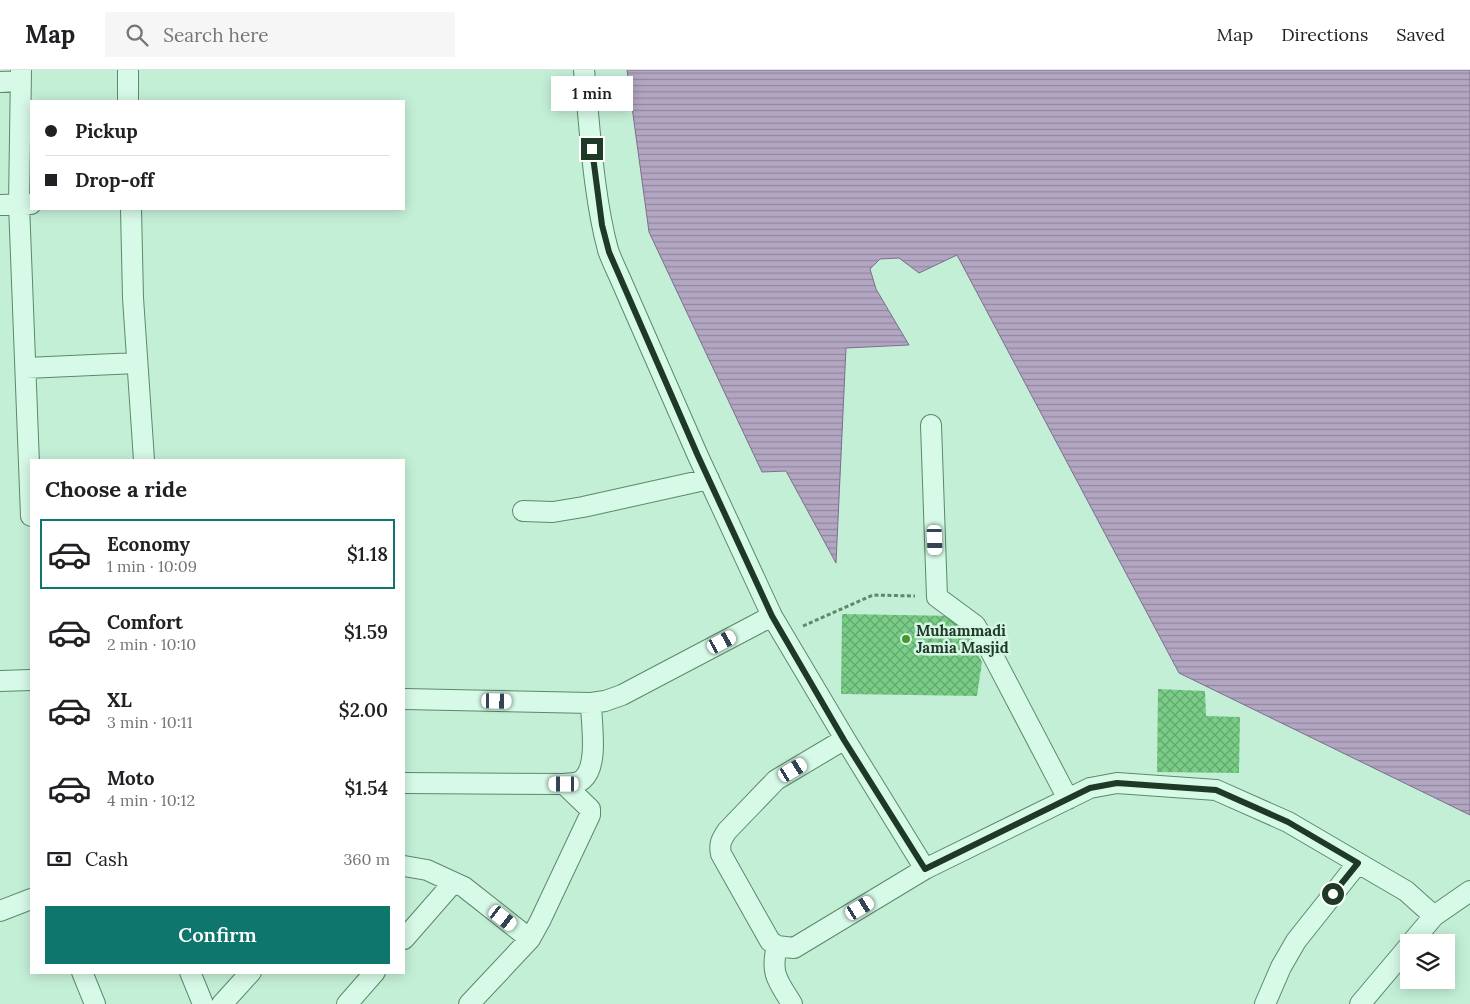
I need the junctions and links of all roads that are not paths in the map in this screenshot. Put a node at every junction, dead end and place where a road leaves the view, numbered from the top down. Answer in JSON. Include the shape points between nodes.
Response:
{"nodes":[{"id":1,"x":128,"y":70,"type":"edge"},
{"id":2,"x":584,"y":70,"type":"edge"},
{"id":3,"x":21,"y":76,"type":"edge"},
{"id":4,"x":0,"y":82,"type":"edge"},
{"id":5,"x":128,"y":100,"type":"edge"},
{"id":6,"x":17,"y":204,"type":"edge"},
{"id":7,"x":131,"y":210,"type":"edge"},
{"id":8,"x":137,"y":363,"type":"junction"},
{"id":9,"x":26,"y":368,"type":"junction"},
{"id":10,"x":931,"y":425,"type":"dead end"},
{"id":11,"x":144,"y":459,"type":"edge"},
{"id":12,"x":709,"y":478,"type":"junction"},
{"id":13,"x":30,"y":486,"type":"edge"},
{"id":14,"x":523,"y":511,"type":"dead end"},
{"id":15,"x":772,"y":616,"type":"junction"},
{"id":16,"x":30,"y":680,"type":"edge"},
{"id":17,"x":0,"y":681,"type":"edge"},
{"id":18,"x":405,"y":700,"type":"edge"},
{"id":19,"x":590,"y":703,"type":"junction"},
{"id":20,"x":844,"y":740,"type":"junction"},
{"id":21,"x":405,"y":783,"type":"edge"},
{"id":22,"x":564,"y":784,"type":"junction"},
{"id":23,"x":1068,"y":799,"type":"junction"},
{"id":24,"x":1358,"y":863,"type":"junction"},
{"id":25,"x":405,"y":866,"type":"edge"},
{"id":26,"x":925,"y":869,"type":"junction"},
{"id":27,"x":454,"y":883,"type":"junction"},
{"id":28,"x":1470,"y":891,"type":"edge"},
{"id":29,"x":30,"y":899,"type":"edge"},
{"id":30,"x":0,"y":911,"type":"edge"},
{"id":31,"x":1434,"y":916,"type":"junction"},
{"id":32,"x":1419,"y":934,"type":"edge"},
{"id":33,"x":405,"y":938,"type":"edge"},
{"id":34,"x":530,"y":938,"type":"junction"},
{"id":35,"x":778,"y":946,"type":"junction"},
{"id":36,"x":1400,"y":957,"type":"edge"},
{"id":37,"x":83,"y":974,"type":"edge"},
{"id":38,"x":191,"y":974,"type":"edge"},
{"id":39,"x":248,"y":974,"type":"edge"},
{"id":40,"x":373,"y":974,"type":"edge"},
{"id":41,"x":95,"y":1004,"type":"edge"},
{"id":42,"x":203,"y":1004,"type":"edge"},
{"id":43,"x":222,"y":1004,"type":"edge"},
{"id":44,"x":347,"y":1004,"type":"edge"},
{"id":45,"x":469,"y":1004,"type":"edge"},
{"id":46,"x":792,"y":1004,"type":"edge"},
{"id":47,"x":1265,"y":1004,"type":"edge"},
{"id":48,"x":1360,"y":1004,"type":"edge"}],
"edges":[{"from":1,"to":5,"type":"street"},
{"from":2,"to":12,"type":"street","via":[[596,188],[609,252]]},
{"from":3,"to":4,"type":"street"},
{"from":3,"to":6,"type":"street"},
{"from":6,"to":9,"type":"street"},
{"from":7,"to":8,"type":"street"},
{"from":8,"to":9,"type":"street"},
{"from":8,"to":11,"type":"street"},
{"from":9,"to":13,"type":"street"},
{"from":10,"to":23,"type":"street","via":[[937,597],[975,625]]},
{"from":12,"to":14,"type":"street","via":[[583,507],[553,512]]},
{"from":12,"to":15,"type":"street"},
{"from":15,"to":19,"type":"street","via":[[622,695]]},
{"from":15,"to":20,"type":"street"},
{"from":16,"to":17,"type":"street"},
{"from":18,"to":19,"type":"street"},
{"from":19,"to":22,"type":"street","via":[[593,751],[590,766],[583,779]]},
{"from":20,"to":26,"type":"street"},
{"from":20,"to":35,"type":"street","via":[[776,780],[721,840],[721,854],[770,941]]},
{"from":21,"to":22,"type":"street"},
{"from":22,"to":34,"type":"street","via":[[591,812]]},
{"from":23,"to":24,"type":"street","via":[[1090,788],[1117,783],[1216,790],[1288,822]]},
{"from":23,"to":26,"type":"street"},
{"from":24,"to":31,"type":"street","via":[[1406,891]]},
{"from":24,"to":47,"type":"street","via":[[1296,941]]},
{"from":25,"to":27,"type":"street","via":[[427,870]]},
{"from":26,"to":35,"type":"street","via":[[794,948]]},
{"from":27,"to":33,"type":"street"},
{"from":27,"to":34,"type":"street","via":[[464,887]]},
{"from":28,"to":31,"type":"street"},
{"from":29,"to":30,"type":"street"},
{"from":31,"to":32,"type":"street"},
{"from":34,"to":45,"type":"street"},
{"from":35,"to":46,"type":"street","via":[[774,960],[776,977]]},
{"from":36,"to":48,"type":"street"},
{"from":37,"to":41,"type":"street"},
{"from":38,"to":42,"type":"street"},
{"from":39,"to":43,"type":"street"},
{"from":40,"to":44,"type":"street"}]}
